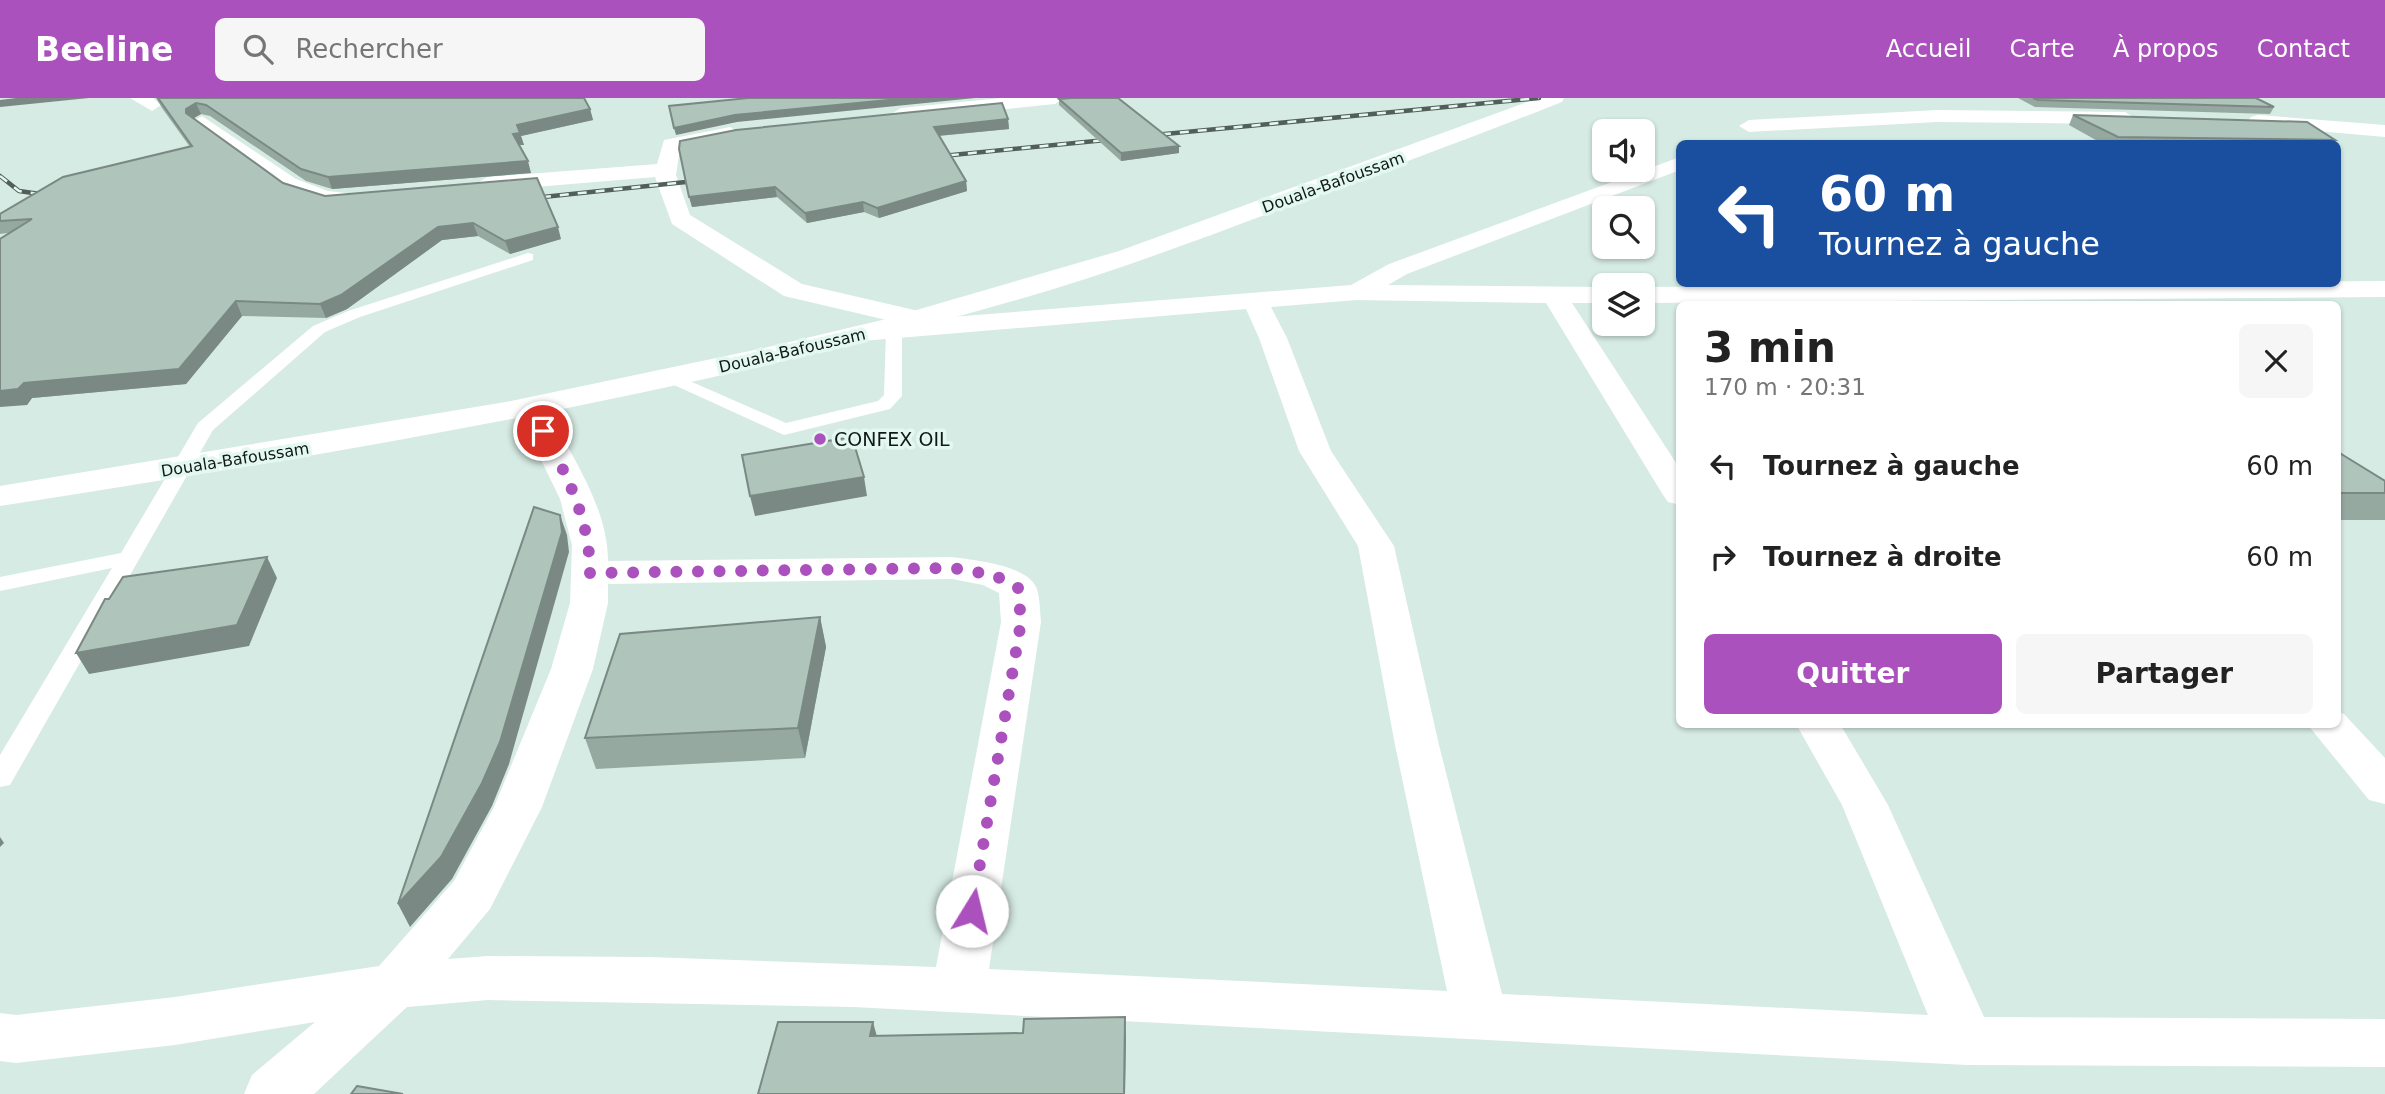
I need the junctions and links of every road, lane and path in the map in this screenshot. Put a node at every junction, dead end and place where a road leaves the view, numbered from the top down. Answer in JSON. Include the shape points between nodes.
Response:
{"nodes":[{"id":1,"x":1055,"y":98,"type":"edge"},
{"id":2,"x":1553,"y":99,"type":"edge"},
{"id":3,"x":929,"y":105,"type":"edge"},
{"id":4,"x":1775,"y":107,"type":"dead end"},
{"id":5,"x":875,"y":117,"type":"edge"},
{"id":6,"x":2148,"y":119,"type":"edge"},
{"id":7,"x":2243,"y":121,"type":"edge"},
{"id":8,"x":202,"y":122,"type":"edge"},
{"id":9,"x":1749,"y":126,"type":"junction"},
{"id":10,"x":750,"y":130,"type":"edge"},
{"id":11,"x":2385,"y":131,"type":"edge"},
{"id":12,"x":1731,"y":139,"type":"dead end"},
{"id":13,"x":1676,"y":165,"type":"edge"},
{"id":14,"x":667,"y":170,"type":"junction"},
{"id":15,"x":466,"y":187,"type":"edge"},
{"id":16,"x":366,"y":198,"type":"edge"},
{"id":17,"x":528,"y":257,"type":"edge"},
{"id":18,"x":2385,"y":289,"type":"edge"},
{"id":19,"x":1357,"y":292,"type":"junction"},
{"id":20,"x":1554,"y":295,"type":"junction"},
{"id":21,"x":1592,"y":295,"type":"edge"},
{"id":22,"x":1655,"y":295,"type":"edge"},
{"id":23,"x":1831,"y":299,"type":"edge"},
{"id":24,"x":1255,"y":301,"type":"junction"},
{"id":25,"x":904,"y":325,"type":"junction"},
{"id":26,"x":670,"y":379,"type":"junction"},
{"id":27,"x":531,"y":408,"type":"junction"},
{"id":28,"x":180,"y":468,"type":"junction"},
{"id":29,"x":1676,"y":489,"type":"edge"},
{"id":30,"x":0,"y":496,"type":"edge"},
{"id":31,"x":128,"y":558,"type":"junction"},
{"id":32,"x":590,"y":573,"type":"junction"},
{"id":33,"x":0,"y":584,"type":"edge"},
{"id":34,"x":1820,"y":728,"type":"edge"},
{"id":35,"x":2332,"y":728,"type":"edge"},
{"id":36,"x":0,"y":778,"type":"edge"},
{"id":37,"x":2385,"y":788,"type":"edge"},
{"id":38,"x":394,"y":986,"type":"junction"},
{"id":39,"x":959,"y":990,"type":"junction"},
{"id":40,"x":1479,"y":1014,"type":"junction"},
{"id":41,"x":0,"y":1037,"type":"edge"},
{"id":42,"x":1967,"y":1041,"type":"junction"},
{"id":43,"x":2385,"y":1043,"type":"edge"},
{"id":44,"x":273,"y":1094,"type":"edge"}],
"edges":[{"from":1,"to":3,"type":"main road"},
{"from":2,"to":25,"type":"main road","name":"Douala-Bafoussam","via":[[1223,223]]},
{"from":3,"to":5,"type":"main road"},
{"from":4,"to":9,"type":"main road"},
{"from":6,"to":9,"type":"main road","via":[[1938,116]]},
{"from":7,"to":11,"type":"main road"},
{"from":8,"to":16,"type":"main road","via":[[297,188],[330,199]]},
{"from":9,"to":12,"type":"main road"},
{"from":10,"to":14,"type":"main road","via":[[671,144]]},
{"from":13,"to":19,"type":"main road","via":[[1398,269]]},
{"from":14,"to":15,"type":"main road"},
{"from":14,"to":25,"type":"main road","via":[[680,219],[793,290]]},
{"from":17,"to":28,"type":"lane","via":[[319,329],[205,427]]},
{"from":18,"to":23,"type":"main road"},
{"from":19,"to":20,"type":"main road"},
{"from":19,"to":24,"type":"main road"},
{"from":20,"to":21,"type":"main road"},
{"from":20,"to":29,"type":"main road"},
{"from":22,"to":23,"type":"main road"},
{"from":24,"to":25,"type":"main road"},
{"from":24,"to":40,"type":"main road","via":[[1315,450],[1376,546]]},
{"from":25,"to":26,"type":"main road","name":"Douala-Bafoussam"},
{"from":25,"to":26,"type":"lane","via":[[893,396],[884,405],[784,429]]},
{"from":26,"to":27,"type":"main road","name":"Douala-Bafoussam"},
{"from":27,"to":28,"type":"main road","name":"Douala-Bafoussam"},
{"from":27,"to":32,"type":"main road","via":[[577,499],[590,545]]},
{"from":28,"to":30,"type":"main road","name":"Douala-Bafoussam"},
{"from":28,"to":31,"type":"lane"},
{"from":31,"to":33,"type":"lane"},
{"from":31,"to":36,"type":"lane"},
{"from":32,"to":38,"type":"main road","via":[[590,603],[572,669],[518,807],[472,895]]},
{"from":32,"to":39,"type":"main road","via":[[952,568],[994,575],[1018,588],[1021,622]]},
{"from":34,"to":42,"type":"main road","via":[[1865,805]]},
{"from":35,"to":37,"type":"main road"},
{"from":38,"to":39,"type":"main road","via":[[488,978],[635,978]]},
{"from":38,"to":41,"type":"main road","via":[[175,1021],[16,1040]]},
{"from":38,"to":44,"type":"main road"},
{"from":39,"to":40,"type":"main road"},
{"from":40,"to":42,"type":"main road"},
{"from":42,"to":43,"type":"main road"}]}
